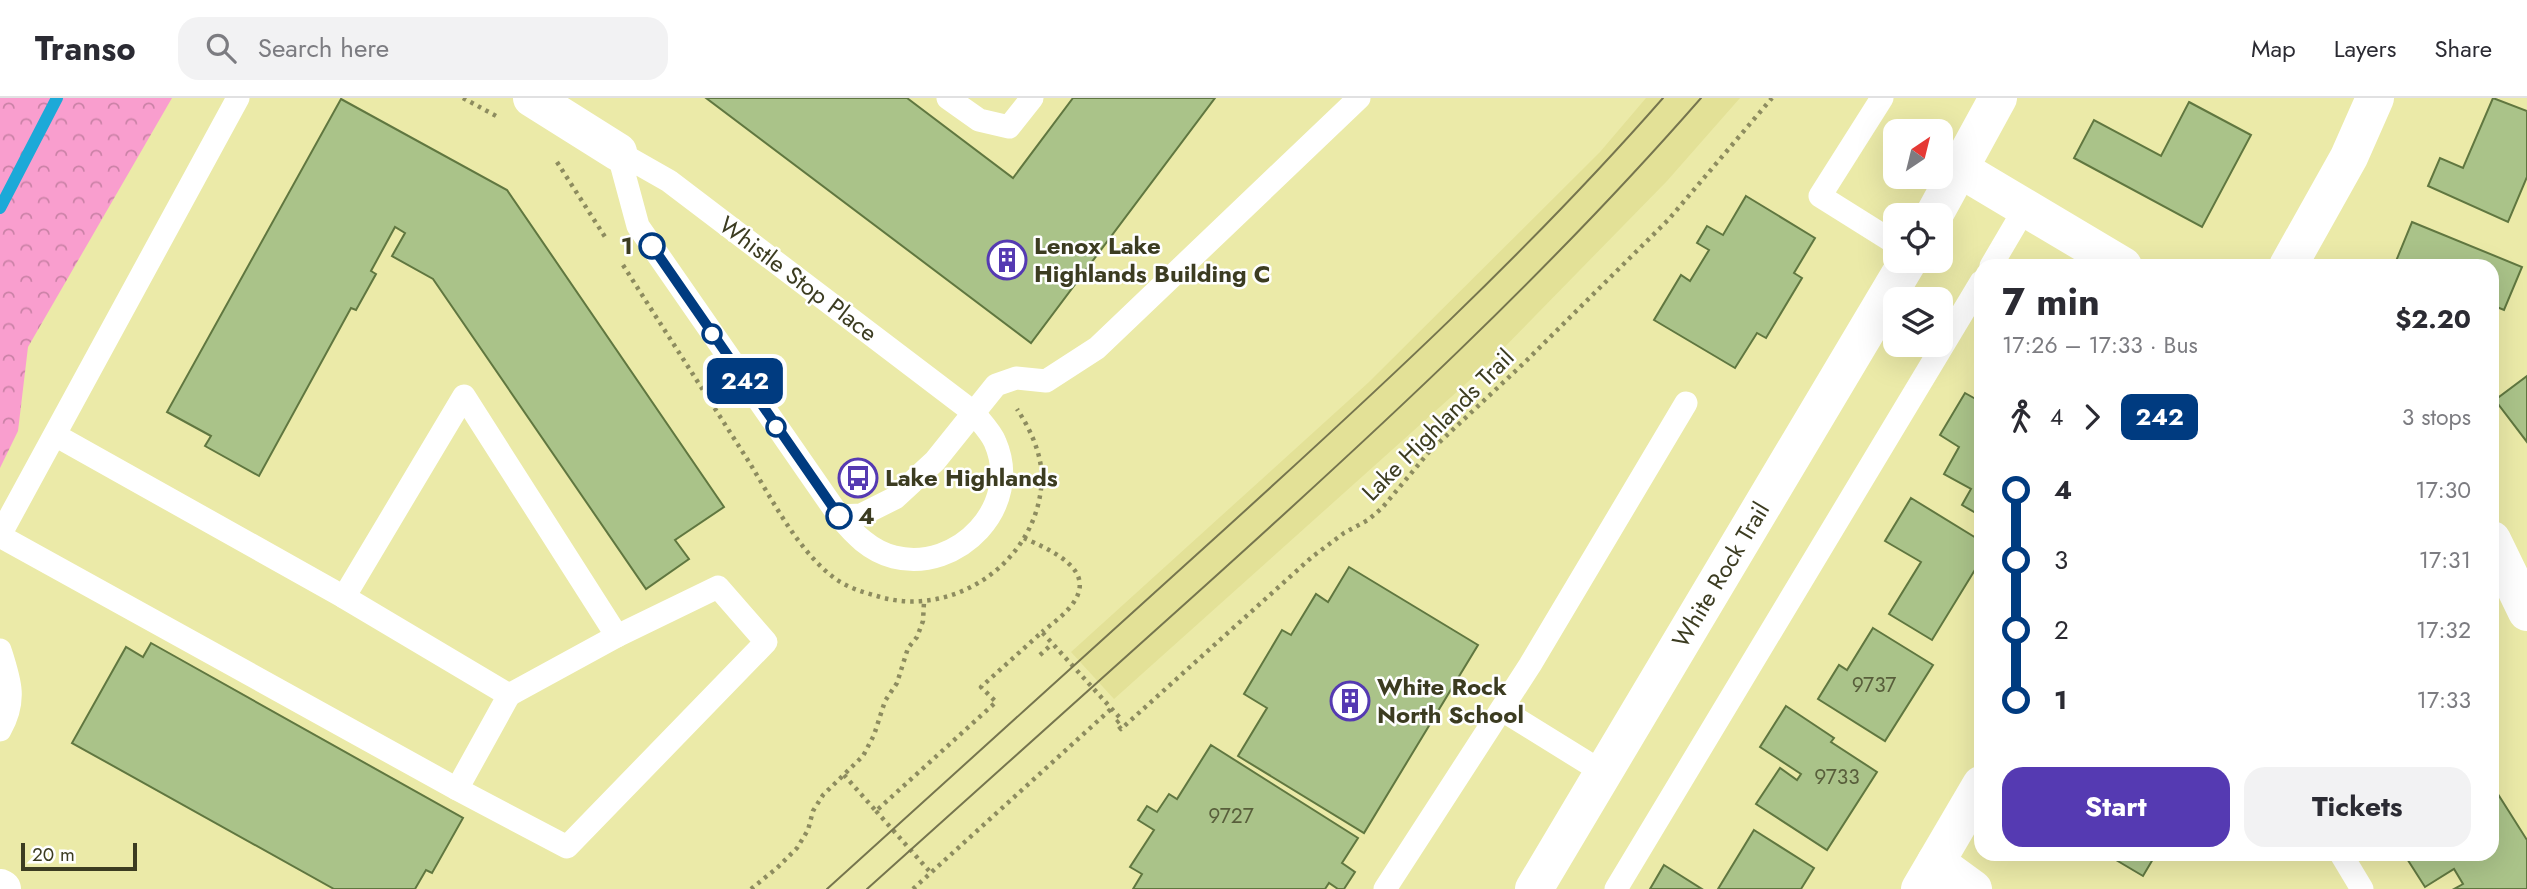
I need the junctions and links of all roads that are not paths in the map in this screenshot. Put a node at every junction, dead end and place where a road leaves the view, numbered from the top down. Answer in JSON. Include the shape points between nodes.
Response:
{"nodes":[{"id":1,"x":238,"y":98,"type":"edge"},
{"id":2,"x":532,"y":98,"type":"edge"},
{"id":3,"x":948,"y":98,"type":"edge"},
{"id":4,"x":1031,"y":98,"type":"edge"},
{"id":5,"x":1359,"y":98,"type":"edge"},
{"id":6,"x":1882,"y":98,"type":"edge"},
{"id":7,"x":1998,"y":98,"type":"edge"},
{"id":8,"x":2375,"y":98,"type":"edge"},
{"id":9,"x":618,"y":152,"type":"junction"},
{"id":10,"x":1960,"y":169,"type":"junction"},
{"id":11,"x":1941,"y":203,"type":"edge"},
{"id":12,"x":2025,"y":208,"type":"junction"},
{"id":13,"x":1883,"y":235,"type":"edge"},
{"id":14,"x":1994,"y":259,"type":"edge"},
{"id":15,"x":2111,"y":259,"type":"edge"},
{"id":16,"x":2292,"y":259,"type":"edge"},
{"id":17,"x":1901,"y":273,"type":"edge"},
{"id":18,"x":1974,"y":294,"type":"edge"},
{"id":19,"x":1686,"y":403,"type":"dead end"},
{"id":20,"x":973,"y":412,"type":"junction"},
{"id":21,"x":54,"y":435,"type":"junction"},
{"id":22,"x":839,"y":516,"type":"junction"},
{"id":23,"x":0,"y":536,"type":"edge"},
{"id":24,"x":2499,"y":554,"type":"edge"},
{"id":25,"x":344,"y":597,"type":"junction"},
{"id":26,"x":2527,"y":612,"type":"edge"},
{"id":27,"x":617,"y":636,"type":"junction"},
{"id":28,"x":0,"y":650,"type":"edge"},
{"id":29,"x":509,"y":695,"type":"junction"},
{"id":30,"x":1502,"y":710,"type":"junction"},
{"id":31,"x":0,"y":730,"type":"edge"},
{"id":32,"x":1604,"y":773,"type":"junction"},
{"id":33,"x":457,"y":789,"type":"junction"},
{"id":34,"x":1974,"y":797,"type":"edge"},
{"id":35,"x":2345,"y":861,"type":"edge"},
{"id":36,"x":1928,"y":875,"type":"edge"},
{"id":37,"x":1385,"y":889,"type":"edge"},
{"id":38,"x":1534,"y":889,"type":"edge"},
{"id":39,"x":1616,"y":889,"type":"edge"},
{"id":40,"x":1973,"y":889,"type":"edge"},
{"id":41,"x":2362,"y":889,"type":"edge"}],
"edges":[{"from":1,"to":21,"type":"lane"},
{"from":2,"to":9,"type":"street","name":"Whistle Stop Place"},
{"from":3,"to":4,"type":"lane","via":[[979,120],[1009,127]]},
{"from":5,"to":20,"type":"lane","via":[[1097,348],[1046,382],[1017,378],[996,384]]},
{"from":6,"to":13,"type":"lane","via":[[1820,196]]},
{"from":7,"to":10,"type":"street"},
{"from":8,"to":16,"type":"street","via":[[2349,157]]},
{"from":9,"to":20,"type":"lane","name":"Whistle Stop Place","via":[[670,181]]},
{"from":9,"to":22,"type":"lane","name":"Whistle Stop Place","via":[[638,226]]},
{"from":10,"to":11,"type":"street"},
{"from":10,"to":12,"type":"street"},
{"from":12,"to":14,"type":"lane"},
{"from":12,"to":15,"type":"street"},
{"from":17,"to":32,"type":"street","name":"White Rock Trail"},
{"from":18,"to":39,"type":"lane"},
{"from":19,"to":30,"type":"lane"},
{"from":20,"to":22,"type":"lane","via":[[935,461],[895,498],[861,515]]},
{"from":20,"to":22,"type":"lane","name":"Whistle Stop Place","via":[[995,442],[1000,484],[995,504],[972,539],[934,557],[893,557],[856,537]]},
{"from":21,"to":23,"type":"lane"},
{"from":21,"to":25,"type":"lane"},
{"from":23,"to":33,"type":"lane"},
{"from":24,"to":26,"type":"street"},
{"from":25,"to":27,"type":"lane","via":[[464,397]]},
{"from":25,"to":29,"type":"lane"},
{"from":27,"to":29,"type":"lane"},
{"from":27,"to":33,"type":"lane","via":[[718,587],[766,642],[567,847]]},
{"from":28,"to":31,"type":"lane","via":[[11,684],[9,715]]},
{"from":29,"to":33,"type":"lane"},
{"from":30,"to":32,"type":"lane"},
{"from":30,"to":37,"type":"lane"},
{"from":32,"to":38,"type":"street","name":"White Rock Trail"},
{"from":34,"to":36,"type":"street"},
{"from":35,"to":41,"type":"lane"},
{"from":36,"to":40,"type":"street"}]}
